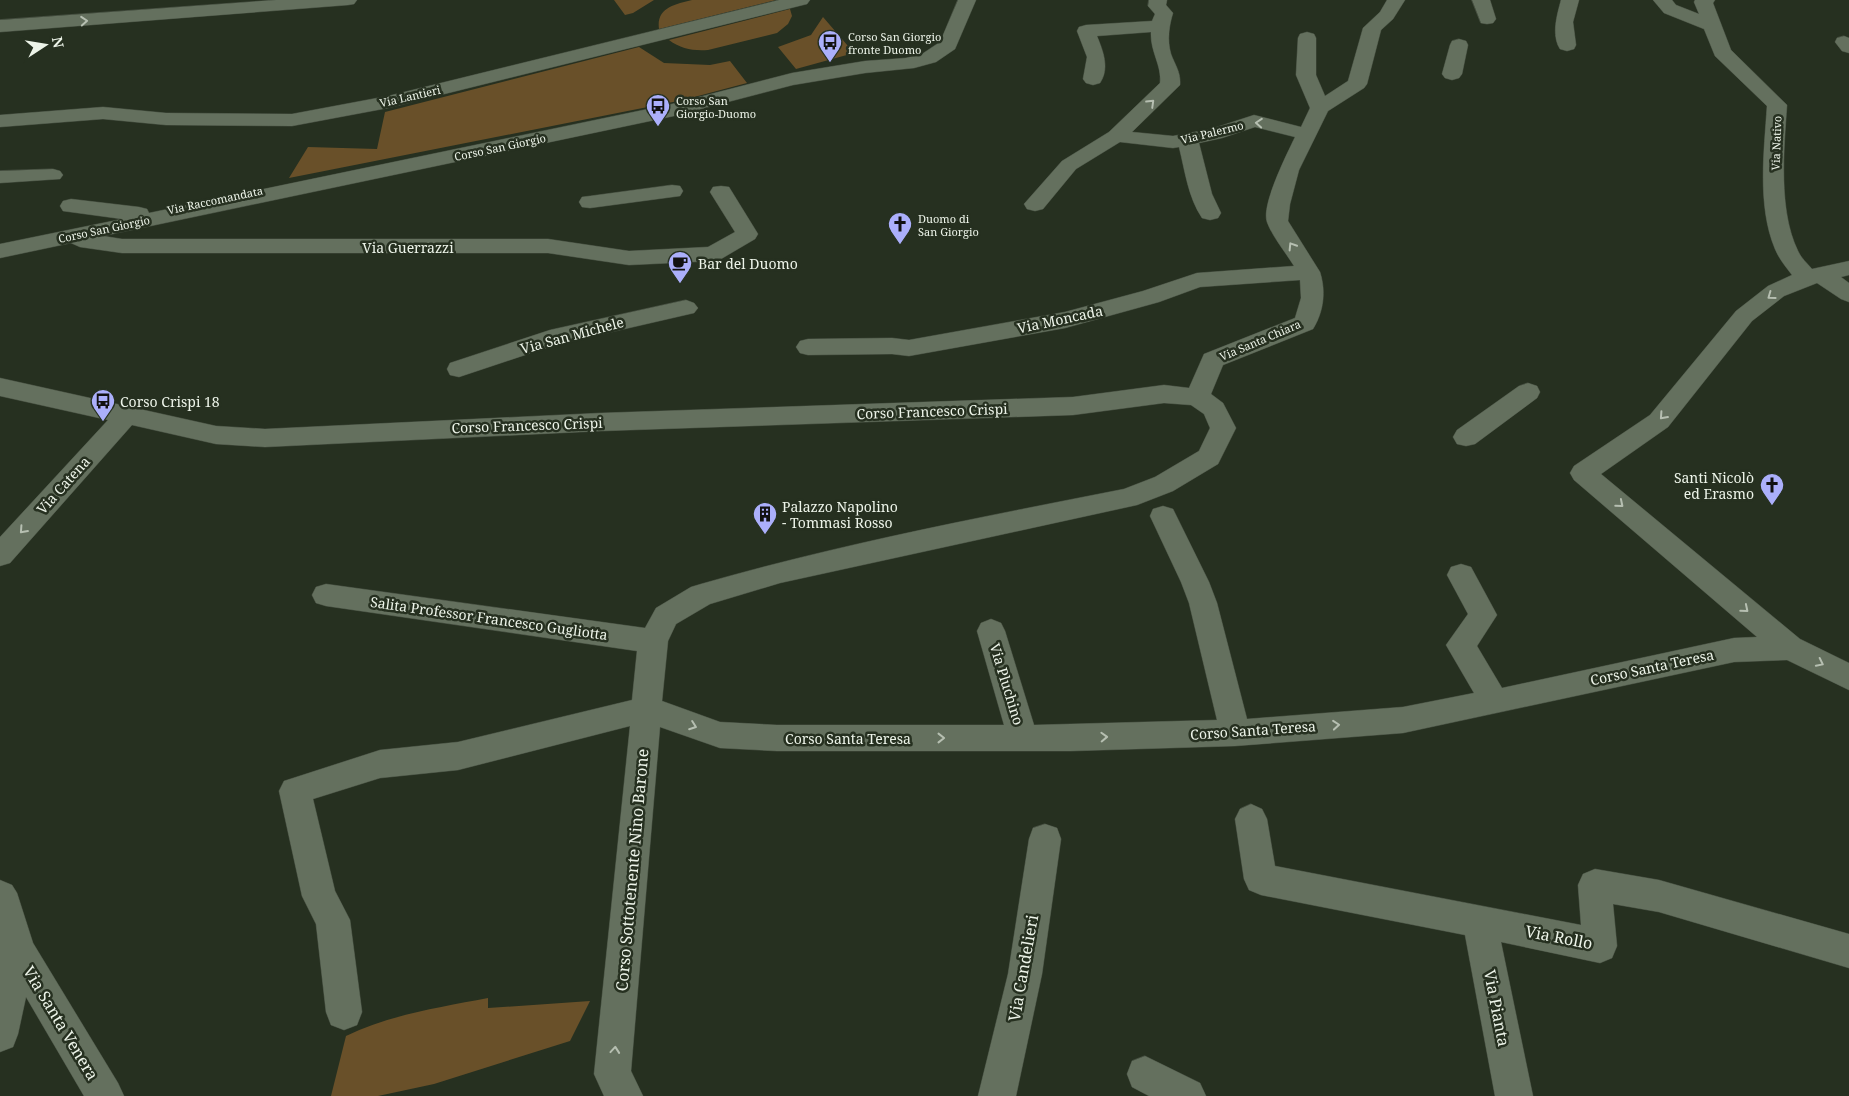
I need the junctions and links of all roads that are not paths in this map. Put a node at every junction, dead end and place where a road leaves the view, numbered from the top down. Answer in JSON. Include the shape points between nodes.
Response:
{"nodes":[{"id":1,"x":348,"y":0,"type":"edge"},
{"id":2,"x":801,"y":0,"type":"edge"},
{"id":3,"x":967,"y":0,"type":"edge"},
{"id":4,"x":1158,"y":0,"type":"edge"},
{"id":5,"x":1378,"y":0,"type":"edge"},
{"id":6,"x":1396,"y":0,"type":"edge"},
{"id":7,"x":1481,"y":0,"type":"edge"},
{"id":8,"x":1570,"y":0,"type":"edge"},
{"id":9,"x":1662,"y":0,"type":"edge"},
{"id":10,"x":1706,"y":0,"type":"edge"},
{"id":11,"x":1487,"y":19,"type":"dead end"},
{"id":12,"x":1379,"y":24,"type":"junction"},
{"id":13,"x":0,"y":26,"type":"edge"},
{"id":14,"x":1160,"y":26,"type":"junction"},
{"id":15,"x":1712,"y":26,"type":"junction"},
{"id":16,"x":1307,"y":38,"type":"dead end"},
{"id":17,"x":1459,"y":45,"type":"dead end"},
{"id":18,"x":1567,"y":45,"type":"dead end"},
{"id":19,"x":1452,"y":74,"type":"dead end"},
{"id":20,"x":1093,"y":79,"type":"dead end"},
{"id":21,"x":1320,"y":108,"type":"junction"},
{"id":22,"x":5,"y":121,"type":"edge"},
{"id":23,"x":1306,"y":134,"type":"junction"},
{"id":24,"x":1116,"y":136,"type":"junction"},
{"id":25,"x":1188,"y":140,"type":"junction"},
{"id":26,"x":53,"y":175,"type":"dead end"},
{"id":27,"x":0,"y":177,"type":"edge"},
{"id":28,"x":269,"y":188,"type":"dead end"},
{"id":29,"x":672,"y":190,"type":"dead end"},
{"id":30,"x":721,"y":192,"type":"dead end"},
{"id":31,"x":590,"y":202,"type":"dead end"},
{"id":32,"x":1035,"y":204,"type":"dead end"},
{"id":33,"x":71,"y":206,"type":"dead end"},
{"id":34,"x":1210,"y":213,"type":"dead end"},
{"id":35,"x":63,"y":238,"type":"junction"},
{"id":36,"x":0,"y":251,"type":"edge"},
{"id":37,"x":1849,"y":268,"type":"edge"},
{"id":38,"x":1308,"y":272,"type":"junction"},
{"id":39,"x":1814,"y":276,"type":"junction"},
{"id":40,"x":1849,"y":294,"type":"edge"},
{"id":41,"x":686,"y":308,"type":"dead end"},
{"id":42,"x":808,"y":347,"type":"dead end"},
{"id":43,"x":458,"y":369,"type":"dead end"},
{"id":44,"x":0,"y":387,"type":"edge"},
{"id":45,"x":1528,"y":392,"type":"dead end"},
{"id":46,"x":1197,"y":397,"type":"junction"},
{"id":47,"x":126,"y":416,"type":"junction"},
{"id":48,"x":1466,"y":437,"type":"dead end"},
{"id":49,"x":1163,"y":516,"type":"dead end"},
{"id":50,"x":0,"y":556,"type":"edge"},
{"id":51,"x":1461,"y":575,"type":"dead end"},
{"id":52,"x":326,"y":595,"type":"dead end"},
{"id":53,"x":990,"y":630,"type":"dead end"},
{"id":54,"x":653,"y":641,"type":"junction"},
{"id":55,"x":1790,"y":648,"type":"junction"},
{"id":56,"x":1849,"y":677,"type":"edge"},
{"id":57,"x":1495,"y":702,"type":"junction"},
{"id":58,"x":647,"y":709,"type":"junction"},
{"id":59,"x":1235,"y":733,"type":"junction"},
{"id":60,"x":1023,"y":738,"type":"junction"},
{"id":61,"x":1251,"y":820,"type":"dead end"},
{"id":62,"x":1044,"y":839,"type":"dead end"},
{"id":63,"x":0,"y":896,"type":"edge"},
{"id":64,"x":1480,"y":921,"type":"junction"},
{"id":65,"x":18,"y":950,"type":"junction"},
{"id":66,"x":1849,"y":951,"type":"edge"},
{"id":67,"x":344,"y":1012,"type":"dead end"},
{"id":68,"x":0,"y":1034,"type":"edge"},
{"id":69,"x":1145,"y":1074,"type":"dead end"},
{"id":70,"x":106,"y":1096,"type":"edge"},
{"id":71,"x":624,"y":1096,"type":"edge"},
{"id":72,"x":997,"y":1096,"type":"edge"},
{"id":73,"x":1188,"y":1096,"type":"edge"},
{"id":74,"x":1514,"y":1096,"type":"edge"}],
"edges":[{"from":13,"to":1,"type":"street","one_way":true},
{"from":2,"to":22,"type":"street","name":"Via Lantieri","via":[[388,102],[292,120],[166,119],[103,113]]},
{"from":3,"to":35,"type":"street","name":"Corso San Giorgio","via":[[948,46],[929,58],[907,64],[865,66],[792,79],[674,110]]},
{"from":4,"to":14,"type":"street","via":[[1157,6],[1164,13]]},
{"from":5,"to":12,"type":"street","via":[[1375,11]]},
{"from":6,"to":12,"type":"street","name":"Via Santa Chiara"},
{"from":7,"to":11,"type":"street"},
{"from":8,"to":18,"type":"street","via":[[1564,22]]},
{"from":9,"to":15,"type":"street","via":[[1670,9]]},
{"from":10,"to":15,"type":"street","name":"Via Nativo","via":[[1703,2]]},
{"from":12,"to":21,"type":"street","name":"Via Santa Chiara","via":[[1372,28],[1357,84]]},
{"from":14,"to":20,"type":"street","via":[[1086,31],[1096,57]]},
{"from":24,"to":14,"type":"street","one_way":true,"via":[[1170,85],[1171,74],[1159,40]]},
{"from":15,"to":39,"type":"street","name":"Via Nativo","via":[[1722,52],[1777,105],[1774,152],[1776,205],[1785,248]]},
{"from":16,"to":21,"type":"street","via":[[1306,75]]},
{"from":17,"to":19,"type":"street"},
{"from":21,"to":23,"type":"street","name":"Via Santa Chiara"},
{"from":23,"to":25,"type":"street","name":"Via Palermo","one_way":true,"via":[[1254,121]]},
{"from":38,"to":23,"type":"street","name":"Via Santa Chiara","one_way":true,"via":[[1277,222],[1289,170]]},
{"from":24,"to":25,"type":"street","name":"Via Palermo","via":[[1172,142]]},
{"from":24,"to":32,"type":"street","via":[[1069,165]]},
{"from":25,"to":34,"type":"street","via":[[1201,194]]},
{"from":26,"to":27,"type":"street"},
{"from":28,"to":33,"type":"street","name":"Via Raccomandata","via":[[147,214]]},
{"from":29,"to":31,"type":"street"},
{"from":30,"to":35,"type":"street","name":"Via Guerrazzi","via":[[747,234],[714,254],[629,258],[548,246],[122,246]]},
{"from":35,"to":36,"type":"street","name":"Corso San Giorgio"},
{"from":37,"to":39,"type":"street"},
{"from":38,"to":42,"type":"street","name":"Via Moncada","via":[[1197,280],[1151,297],[1066,320],[909,348]]},
{"from":38,"to":46,"type":"street","name":"Via Santa Chiara","via":[[1314,298],[1304,323],[1213,360]]},
{"from":39,"to":40,"type":"street","name":"Via Nativo"},
{"from":39,"to":55,"type":"street","one_way":true,"via":[[1776,291],[1744,316],[1659,421],[1583,473]]},
{"from":41,"to":43,"type":"street","name":"Via San Michele","via":[[550,338]]},
{"from":44,"to":47,"type":"street","name":"Corso Francesco Crispi"},
{"from":45,"to":48,"type":"street"},
{"from":46,"to":47,"type":"street","name":"Corso Francesco Crispi","via":[[1164,394],[1073,406],[602,422],[265,438],[216,435]]},
{"from":46,"to":54,"type":"street","via":[[1214,409],[1223,428],[1208,456],[1164,484],[1128,498],[894,546],[780,572],[701,595],[666,616]]},
{"from":47,"to":50,"type":"street","name":"Via Catena","one_way":true},
{"from":49,"to":59,"type":"street","via":[[1203,603]]},
{"from":51,"to":57,"type":"street","via":[[1482,615],[1461,644]]},
{"from":52,"to":54,"type":"street","name":"Salita Professor Francesco Gugliotta"},
{"from":53,"to":60,"type":"street","name":"Via Pluchino"},
{"from":54,"to":58,"type":"street","name":"Corso Sottotenente Nino Barone"},
{"from":55,"to":56,"type":"street","name":"Corso Santa Teresa","one_way":true},
{"from":55,"to":57,"type":"street","name":"Corso Santa Teresa","via":[[1734,650]]},
{"from":59,"to":57,"type":"street","name":"Corso Santa Teresa","one_way":true,"via":[[1403,720]]},
{"from":58,"to":60,"type":"street","name":"Corso Santa Teresa","one_way":true,"via":[[720,735]]},
{"from":58,"to":67,"type":"street","via":[[458,756],[380,764],[295,791],[319,896],[333,920]]},
{"from":71,"to":58,"type":"street","name":"Corso Sottotenente Nino Barone","one_way":true,"via":[[612,1074]]},
{"from":60,"to":59,"type":"street","name":"Corso Santa Teresa","one_way":true},
{"from":61,"to":64,"type":"street","name":"Via Rollo","via":[[1261,879]]},
{"from":62,"to":72,"type":"street","name":"Via Candelieri","via":[[1025,974]]},
{"from":63,"to":65,"type":"street"},
{"from":64,"to":66,"type":"street","name":"Via Rollo","via":[[1600,946],[1595,885],[1659,896]]},
{"from":64,"to":74,"type":"street","name":"Via Pianta"},
{"from":65,"to":68,"type":"street"},
{"from":65,"to":70,"type":"street","name":"Via Santa Venera"},
{"from":69,"to":73,"type":"street"}]}
